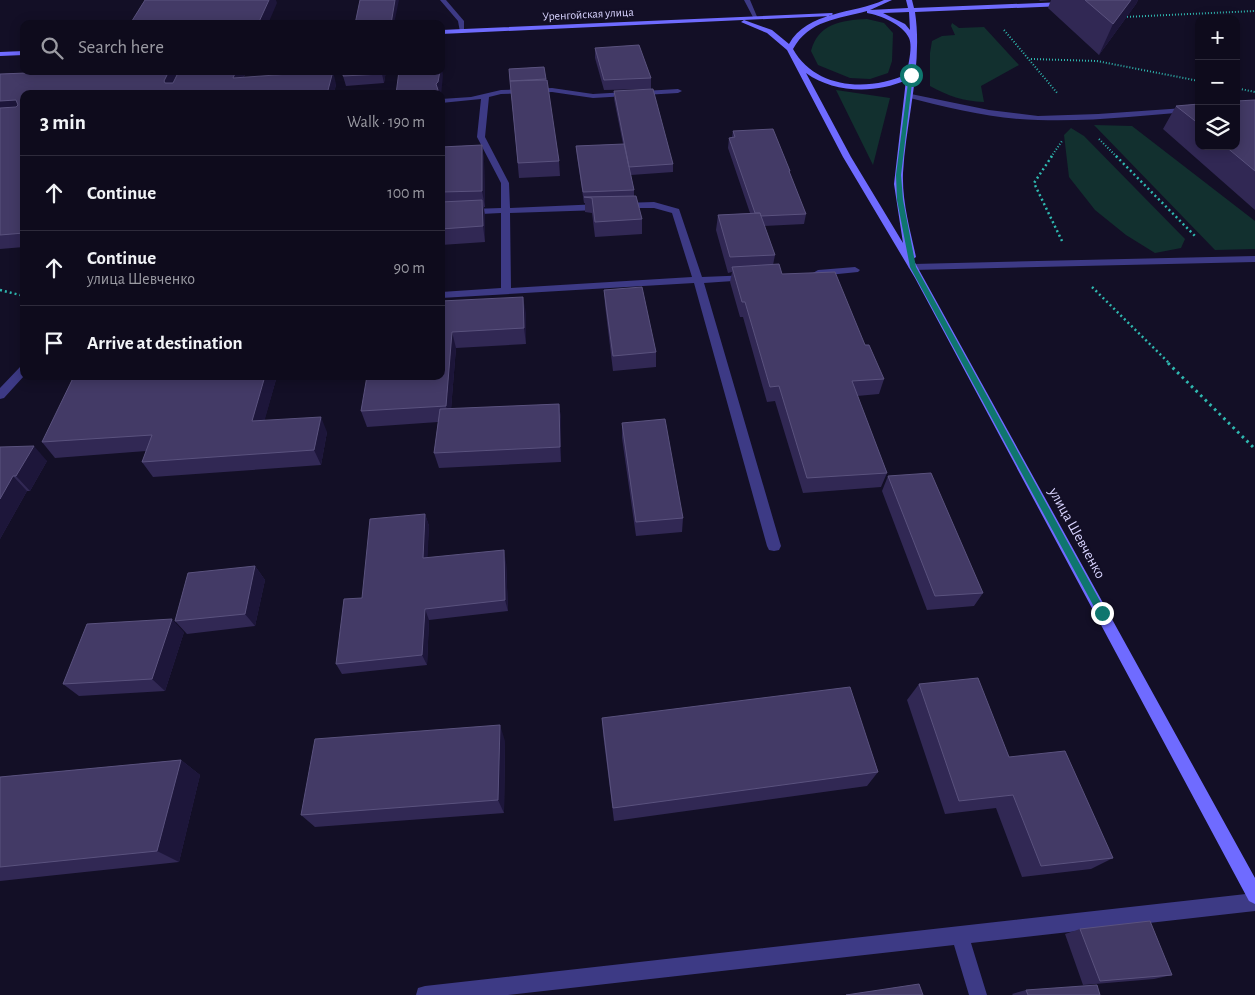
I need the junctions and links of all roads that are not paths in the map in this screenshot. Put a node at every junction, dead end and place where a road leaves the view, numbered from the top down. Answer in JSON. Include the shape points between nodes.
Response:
{"nodes":[{"id":1,"x":443,"y":0,"type":"edge"},
{"id":2,"x":747,"y":0,"type":"edge"},
{"id":3,"x":889,"y":0,"type":"edge"},
{"id":4,"x":909,"y":0,"type":"edge"},
{"id":5,"x":1068,"y":4,"type":"dead end"},
{"id":6,"x":912,"y":10,"type":"junction"},
{"id":7,"x":856,"y":13,"type":"junction"},
{"id":8,"x":756,"y":18,"type":"junction"},
{"id":9,"x":707,"y":20,"type":"junction"},
{"id":10,"x":462,"y":31,"type":"junction"},
{"id":11,"x":445,"y":32,"type":"edge"},
{"id":12,"x":913,"y":40,"type":"junction"},
{"id":13,"x":792,"y":52,"type":"junction"},
{"id":14,"x":20,"y":53,"type":"edge"},
{"id":15,"x":0,"y":54,"type":"edge"},
{"id":16,"x":911,"y":75,"type":"junction"},
{"id":17,"x":678,"y":91,"type":"dead end"},
{"id":18,"x":909,"y":95,"type":"junction"},
{"id":19,"x":485,"y":96,"type":"junction"},
{"id":20,"x":445,"y":101,"type":"edge"},
{"id":21,"x":1195,"y":109,"type":"edge"},
{"id":22,"x":506,"y":210,"type":"junction"},
{"id":23,"x":445,"y":213,"type":"edge"},
{"id":24,"x":1255,"y":259,"type":"edge"},
{"id":25,"x":913,"y":267,"type":"junction"},
{"id":26,"x":855,"y":270,"type":"dead end"},
{"id":27,"x":806,"y":274,"type":"edge"},
{"id":28,"x":757,"y":276,"type":"edge"},
{"id":29,"x":698,"y":280,"type":"junction"},
{"id":30,"x":506,"y":292,"type":"junction"},
{"id":31,"x":445,"y":295,"type":"edge"},
{"id":32,"x":20,"y":374,"type":"edge"},
{"id":33,"x":0,"y":395,"type":"edge"},
{"id":34,"x":774,"y":546,"type":"dead end"},
{"id":35,"x":1255,"y":895,"type":"edge"},
{"id":36,"x":1255,"y":902,"type":"edge"},
{"id":37,"x":960,"y":935,"type":"junction"},
{"id":38,"x":426,"y":995,"type":"edge"},
{"id":39,"x":978,"y":995,"type":"edge"}],
"edges":[{"from":1,"to":10,"type":"lane","via":[[461,21]]},
{"from":2,"to":8,"type":"lane"},
{"from":3,"to":7,"type":"street"},
{"from":4,"to":6,"type":"street"},
{"from":5,"to":6,"type":"street"},
{"from":6,"to":7,"type":"street"},
{"from":6,"to":12,"type":"street"},
{"from":7,"to":8,"type":"street","name":"Уренгойская улица"},
{"from":7,"to":12,"type":"street","via":[[897,20]]},
{"from":7,"to":13,"type":"street","via":[[806,28],[792,42]]},
{"from":8,"to":9,"type":"street","name":"Уренгойская улица"},
{"from":9,"to":10,"type":"street","name":"Уренгойская улица"},
{"from":9,"to":13,"type":"street","via":[[756,24],[777,35]]},
{"from":10,"to":11,"type":"street","name":"Уренгойская улица"},
{"from":12,"to":16,"type":"street"},
{"from":13,"to":16,"type":"street","via":[[812,73],[839,84],[864,88],[889,85]]},
{"from":13,"to":25,"type":"street","name":"улица Шевченко","via":[[847,157]]},
{"from":14,"to":15,"type":"street"},
{"from":16,"to":18,"type":"street"},
{"from":17,"to":19,"type":"lane","via":[[593,96],[552,90],[501,92]]},
{"from":18,"to":21,"type":"lane","via":[[994,114],[1037,118]]},
{"from":18,"to":25,"type":"street","via":[[899,175],[900,200]]},
{"from":19,"to":20,"type":"lane"},
{"from":19,"to":22,"type":"lane","via":[[481,138],[504,183]]},
{"from":22,"to":23,"type":"lane"},
{"from":22,"to":29,"type":"lane","via":[[654,205],[676,211]]},
{"from":22,"to":30,"type":"lane"},
{"from":24,"to":25,"type":"lane"},
{"from":25,"to":35,"type":"street","name":"улица Шевченко"},
{"from":26,"to":27,"type":"lane"},
{"from":28,"to":29,"type":"lane"},
{"from":29,"to":30,"type":"lane"},
{"from":29,"to":34,"type":"lane"},
{"from":30,"to":31,"type":"lane"},
{"from":32,"to":33,"type":"lane"},
{"from":36,"to":37,"type":"lane"},
{"from":37,"to":38,"type":"lane"},
{"from":37,"to":39,"type":"lane"}]}
